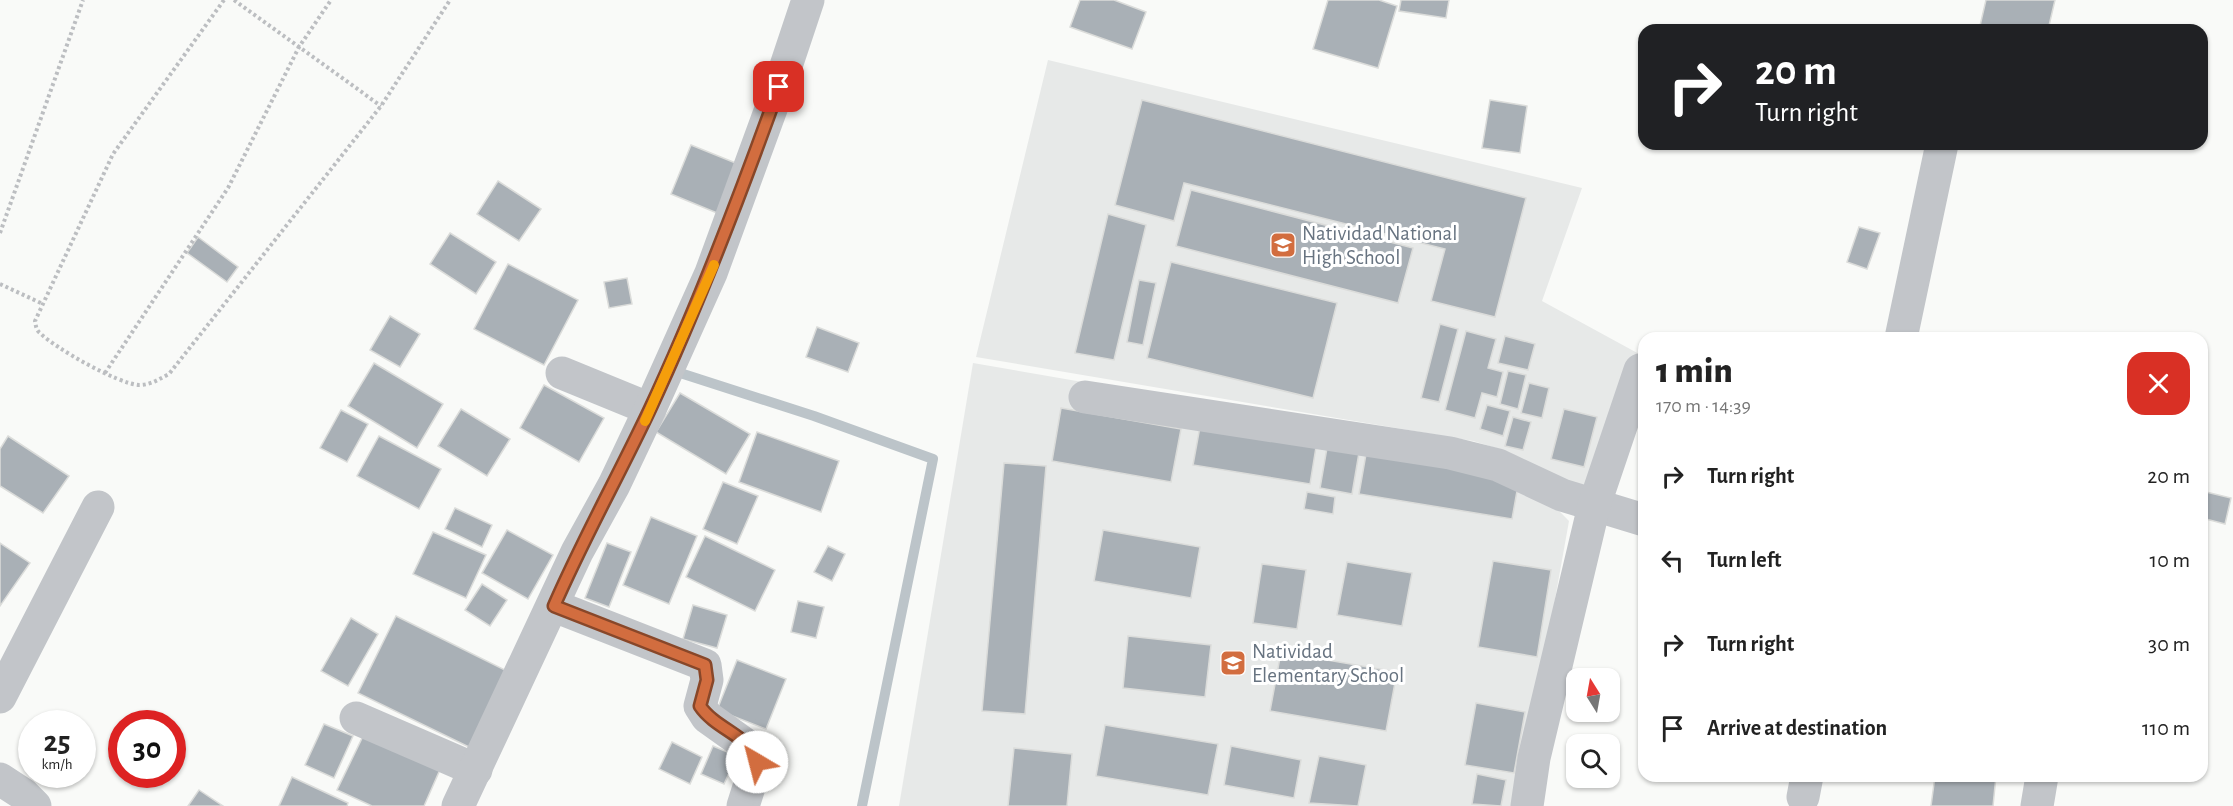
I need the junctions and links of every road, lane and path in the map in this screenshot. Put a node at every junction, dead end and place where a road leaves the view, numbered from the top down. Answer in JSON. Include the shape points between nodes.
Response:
{"nodes":[{"id":1,"x":83,"y":0,"type":"edge"},
{"id":2,"x":224,"y":0,"type":"edge"},
{"id":3,"x":234,"y":0,"type":"edge"},
{"id":4,"x":331,"y":0,"type":"edge"},
{"id":5,"x":450,"y":0,"type":"edge"},
{"id":6,"x":808,"y":0,"type":"edge"},
{"id":7,"x":299,"y":47,"type":"junction"},
{"id":8,"x":381,"y":106,"type":"junction"},
{"id":9,"x":1941,"y":150,"type":"edge"},
{"id":10,"x":0,"y":233,"type":"edge"},
{"id":11,"x":0,"y":284,"type":"edge"},
{"id":12,"x":43,"y":304,"type":"junction"},
{"id":13,"x":1902,"y":332,"type":"edge"},
{"id":14,"x":105,"y":373,"type":"junction"},
{"id":15,"x":562,"y":373,"type":"dead end"},
{"id":16,"x":1638,"y":376,"type":"edge"},
{"id":17,"x":1085,"y":397,"type":"dead end"},
{"id":18,"x":650,"y":410,"type":"junction"},
{"id":19,"x":1594,"y":506,"type":"junction"},
{"id":20,"x":98,"y":507,"type":"dead end"},
{"id":21,"x":1638,"y":517,"type":"edge"},
{"id":22,"x":554,"y":606,"type":"junction"},
{"id":23,"x":0,"y":697,"type":"edge"},
{"id":24,"x":356,"y":718,"type":"dead end"},
{"id":25,"x":476,"y":770,"type":"junction"},
{"id":26,"x":0,"y":779,"type":"edge"},
{"id":27,"x":2041,"y":782,"type":"edge"},
{"id":28,"x":35,"y":806,"type":"edge"},
{"id":29,"x":458,"y":806,"type":"edge"},
{"id":30,"x":743,"y":806,"type":"edge"},
{"id":31,"x":1527,"y":806,"type":"edge"},
{"id":32,"x":2037,"y":806,"type":"edge"}],
"edges":[{"from":1,"to":10,"type":"path"},
{"from":2,"to":12,"type":"path","via":[[113,154]]},
{"from":3,"to":7,"type":"path"},
{"from":4,"to":7,"type":"path"},
{"from":5,"to":8,"type":"path"},
{"from":6,"to":18,"type":"street","via":[[711,273]]},
{"from":7,"to":8,"type":"path"},
{"from":7,"to":14,"type":"path","via":[[228,188]]},
{"from":8,"to":14,"type":"path","via":[[169,374],[140,385]]},
{"from":9,"to":13,"type":"street"},
{"from":11,"to":12,"type":"path"},
{"from":12,"to":14,"type":"path","via":[[35,321],[40,333]]},
{"from":15,"to":18,"type":"street"},
{"from":16,"to":19,"type":"street"},
{"from":17,"to":19,"type":"street","via":[[1450,453],[1498,465]]},
{"from":18,"to":22,"type":"street"},
{"from":19,"to":21,"type":"street"},
{"from":19,"to":31,"type":"street","via":[[1534,758]]},
{"from":20,"to":23,"type":"street"},
{"from":22,"to":25,"type":"street"},
{"from":22,"to":30,"type":"street","via":[[705,665],[707,680],[700,706],[707,717],[756,752],[757,762]]},
{"from":24,"to":25,"type":"street"},
{"from":25,"to":29,"type":"street"},
{"from":26,"to":28,"type":"street"},
{"from":27,"to":32,"type":"street"}]}
